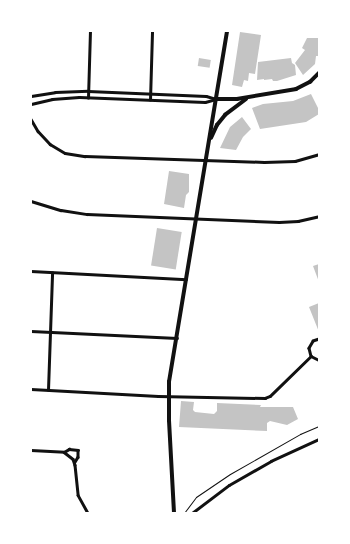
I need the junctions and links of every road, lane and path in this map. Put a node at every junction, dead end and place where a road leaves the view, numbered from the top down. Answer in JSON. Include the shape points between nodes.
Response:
{"nodes":[{"id":1,"x":90,"y":31,"type":"edge"},
{"id":2,"x":152,"y":31,"type":"edge"},
{"id":3,"x":227,"y":31,"type":"edge"},
{"id":4,"x":319,"y":73,"type":"edge"},
{"id":5,"x":88,"y":91,"type":"junction"},
{"id":6,"x":150,"y":94,"type":"junction"},
{"id":7,"x":31,"y":96,"type":"edge"},
{"id":8,"x":250,"y":96,"type":"junction"},
{"id":9,"x":88,"y":98,"type":"junction"},
{"id":10,"x":216,"y":99,"type":"junction"},
{"id":11,"x":150,"y":100,"type":"junction"},
{"id":12,"x":31,"y":104,"type":"edge"},
{"id":13,"x":31,"y":119,"type":"edge"},
{"id":14,"x":209,"y":143,"type":"junction"},
{"id":15,"x":319,"y":154,"type":"edge"},
{"id":16,"x":206,"y":160,"type":"junction"},
{"id":17,"x":31,"y":201,"type":"edge"},
{"id":18,"x":319,"y":216,"type":"edge"},
{"id":19,"x":196,"y":220,"type":"junction"},
{"id":20,"x":31,"y":271,"type":"edge"},
{"id":21,"x":52,"y":273,"type":"junction"},
{"id":22,"x":186,"y":279,"type":"junction"},
{"id":23,"x":31,"y":331,"type":"edge"},
{"id":24,"x":50,"y":332,"type":"junction"},
{"id":25,"x":176,"y":338,"type":"junction"},
{"id":26,"x":319,"y":339,"type":"edge"},
{"id":27,"x":312,"y":356,"type":"junction"},
{"id":28,"x":319,"y":360,"type":"edge"},
{"id":29,"x":31,"y":389,"type":"edge"},
{"id":30,"x":48,"y":390,"type":"junction"},
{"id":31,"x":168,"y":395,"type":"junction"},
{"id":32,"x":319,"y":426,"type":"edge"},
{"id":33,"x":319,"y":439,"type":"edge"},
{"id":34,"x":31,"y":450,"type":"edge"},
{"id":35,"x":64,"y":452,"type":"junction"},
{"id":36,"x":75,"y":462,"type":"junction"},
{"id":37,"x":88,"y":513,"type":"edge"},
{"id":38,"x":174,"y":513,"type":"edge"},
{"id":39,"x":184,"y":513,"type":"edge"},
{"id":40,"x":192,"y":513,"type":"edge"}],
"edges":[{"from":1,"to":5,"type":"street"},
{"from":2,"to":6,"type":"street"},
{"from":3,"to":10,"type":"main road"},
{"from":4,"to":8,"type":"main road","via":[[310,82],[296,89]]},
{"from":5,"to":6,"type":"street"},
{"from":5,"to":7,"type":"street"},
{"from":5,"to":9,"type":"street"},
{"from":6,"to":10,"type":"street","via":[[206,96]]},
{"from":6,"to":11,"type":"street"},
{"from":8,"to":10,"type":"main road"},
{"from":8,"to":14,"type":"main road","via":[[225,115]]},
{"from":9,"to":11,"type":"street"},
{"from":9,"to":12,"type":"street","via":[[66,98]]},
{"from":10,"to":11,"type":"street","via":[[205,102]]},
{"from":10,"to":14,"type":"main road"},
{"from":13,"to":16,"type":"street","via":[[50,144],[65,153],[85,156]]},
{"from":14,"to":16,"type":"main road"},
{"from":15,"to":16,"type":"street","via":[[295,161]]},
{"from":16,"to":19,"type":"main road"},
{"from":17,"to":19,"type":"street","via":[[87,214]]},
{"from":18,"to":19,"type":"street","via":[[280,222]]},
{"from":19,"to":22,"type":"main road"},
{"from":20,"to":21,"type":"street"},
{"from":21,"to":22,"type":"street"},
{"from":21,"to":24,"type":"street"},
{"from":22,"to":25,"type":"main road"},
{"from":23,"to":24,"type":"street"},
{"from":24,"to":25,"type":"street"},
{"from":24,"to":30,"type":"street"},
{"from":25,"to":31,"type":"main road"},
{"from":26,"to":27,"type":"street","via":[[310,345]]},
{"from":27,"to":28,"type":"street"},
{"from":27,"to":31,"type":"street","via":[[265,398]]},
{"from":29,"to":30,"type":"street"},
{"from":30,"to":31,"type":"street"},
{"from":31,"to":38,"type":"main road"},
{"from":32,"to":39,"type":"path","via":[[230,474],[196,497]]},
{"from":33,"to":40,"type":"street","via":[[271,460],[229,485]]},
{"from":34,"to":35,"type":"street"},
{"from":35,"to":36,"type":"street"},
{"from":35,"to":36,"type":"street","via":[[69,449],[78,450]]},
{"from":36,"to":37,"type":"street","via":[[77,491]]}]}
